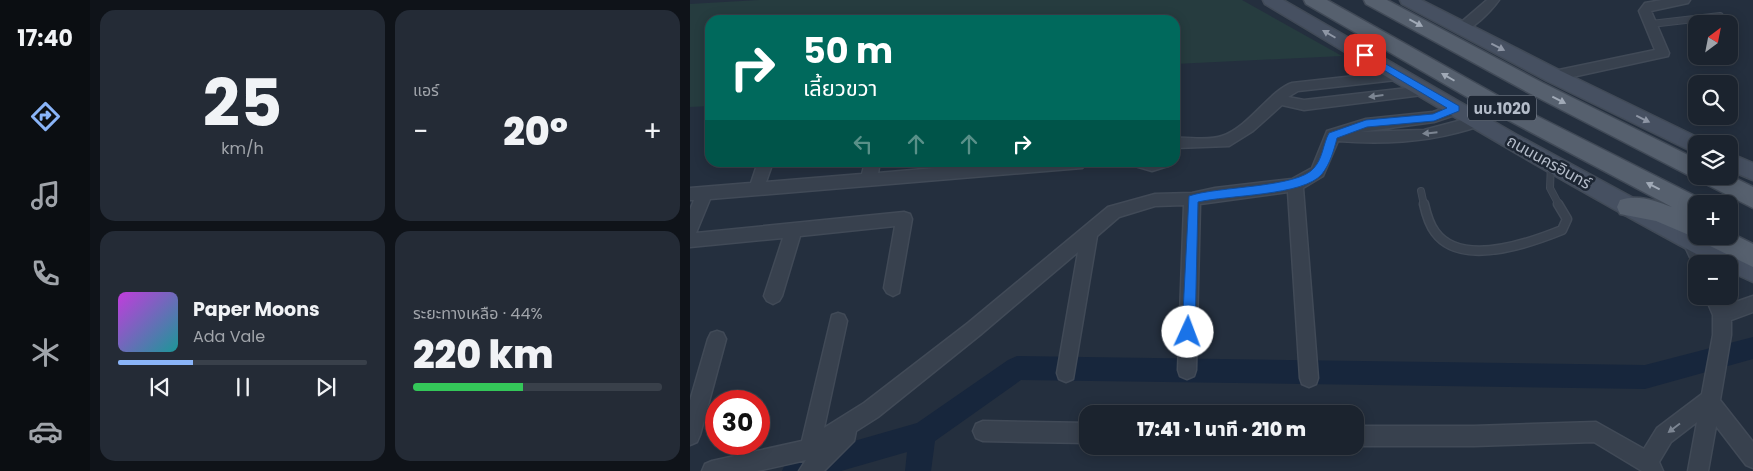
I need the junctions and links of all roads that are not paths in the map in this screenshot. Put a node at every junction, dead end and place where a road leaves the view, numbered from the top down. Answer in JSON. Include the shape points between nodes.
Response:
{"nodes":[{"id":1,"x":1271,"y":0,"type":"edge"},
{"id":2,"x":1313,"y":0,"type":"edge"},
{"id":3,"x":1373,"y":0,"type":"edge"},
{"id":4,"x":1408,"y":0,"type":"edge"},
{"id":5,"x":1493,"y":0,"type":"edge"},
{"id":6,"x":1684,"y":0,"type":"edge"},
{"id":7,"x":1688,"y":20,"type":"edge"},
{"id":8,"x":1651,"y":24,"type":"junction"},
{"id":9,"x":1462,"y":28,"type":"junction"},
{"id":10,"x":1400,"y":76,"type":"junction"},
{"id":11,"x":1554,"y":76,"type":"junction"},
{"id":12,"x":1425,"y":91,"type":"junction"},
{"id":13,"x":1279,"y":100,"type":"junction"},
{"id":14,"x":1456,"y":109,"type":"junction"},
{"id":15,"x":1477,"y":121,"type":"junction"},
{"id":16,"x":1332,"y":135,"type":"junction"},
{"id":17,"x":1688,"y":141,"type":"edge"},
{"id":18,"x":1180,"y":143,"type":"edge"},
{"id":19,"x":1552,"y":163,"type":"junction"},
{"id":20,"x":1688,"y":165,"type":"edge"},
{"id":21,"x":1738,"y":165,"type":"edge"},
{"id":22,"x":764,"y":167,"type":"edge"},
{"id":23,"x":871,"y":167,"type":"edge"},
{"id":24,"x":977,"y":167,"type":"edge"},
{"id":25,"x":1753,"y":172,"type":"edge"},
{"id":26,"x":868,"y":180,"type":"junction"},
{"id":27,"x":1295,"y":185,"type":"junction"},
{"id":28,"x":1728,"y":185,"type":"edge"},
{"id":29,"x":756,"y":189,"type":"junction"},
{"id":30,"x":1421,"y":191,"type":"dead end"},
{"id":31,"x":698,"y":194,"type":"edge"},
{"id":32,"x":1753,"y":198,"type":"edge"},
{"id":33,"x":1192,"y":199,"type":"junction"},
{"id":34,"x":1688,"y":204,"type":"edge"},
{"id":35,"x":1629,"y":207,"type":"joint"},
{"id":36,"x":690,"y":228,"type":"edge"},
{"id":37,"x":1688,"y":228,"type":"edge"},
{"id":38,"x":794,"y":229,"type":"junction"},
{"id":39,"x":1738,"y":230,"type":"edge"},
{"id":40,"x":1088,"y":235,"type":"junction"},
{"id":41,"x":1753,"y":238,"type":"edge"},
{"id":42,"x":690,"y":240,"type":"edge"},
{"id":43,"x":1714,"y":245,"type":"edge"},
{"id":44,"x":1725,"y":245,"type":"edge"},
{"id":45,"x":1753,"y":256,"type":"edge"},
{"id":46,"x":1753,"y":272,"type":"edge"},
{"id":47,"x":893,"y":288,"type":"dead end"},
{"id":48,"x":773,"y":296,"type":"dead end"},
{"id":49,"x":1753,"y":304,"type":"edge"},
{"id":50,"x":1718,"y":305,"type":"edge"},
{"id":51,"x":1722,"y":315,"type":"junction"},
{"id":52,"x":838,"y":321,"type":"dead end"},
{"id":53,"x":717,"y":339,"type":"dead end"},
{"id":54,"x":1187,"y":370,"type":"dead end"},
{"id":55,"x":1066,"y":372,"type":"dead end"},
{"id":56,"x":1309,"y":378,"type":"dead end"},
{"id":57,"x":1709,"y":402,"type":"junction"},
{"id":58,"x":871,"y":410,"type":"junction"},
{"id":59,"x":983,"y":431,"type":"dead end"},
{"id":60,"x":1079,"y":433,"type":"edge"},
{"id":61,"x":690,"y":435,"type":"edge"},
{"id":62,"x":1364,"y":436,"type":"edge"},
{"id":63,"x":810,"y":449,"type":"junction"},
{"id":64,"x":1753,"y":458,"type":"edge"},
{"id":65,"x":1650,"y":466,"type":"edge"},
{"id":66,"x":712,"y":471,"type":"edge"},
{"id":67,"x":809,"y":471,"type":"edge"},
{"id":68,"x":1698,"y":471,"type":"edge"}],
"edges":[{"from":10,"to":1,"type":"main road","name":"ถนนนครอินทร์","number":"นบ.1020","one_way":true},
{"from":34,"to":2,"type":"main road","name":"ถนนนครอินทร์","number":"นบ.1020","one_way":true,"via":[[1500,107]]},
{"from":3,"to":20,"type":"main road","number":"นบ.1020","one_way":true},
{"from":4,"to":9,"type":"main road"},
{"from":5,"to":9,"type":"street"},
{"from":6,"to":8,"type":"street","via":[[1649,6],[1645,11]]},
{"from":7,"to":8,"type":"lane"},
{"from":8,"to":11,"type":"street","via":[[1663,53]]},
{"from":9,"to":11,"type":"main road","one_way":true},
{"from":10,"to":12,"type":"main road","name":"ถนนนครอินทร์","number":"นบ.1020"},
{"from":10,"to":13,"type":"street","via":[[1297,86],[1286,90]]},
{"from":11,"to":17,"type":"main road","one_way":true},
{"from":12,"to":13,"type":"street","one_way":true,"via":[[1304,105]]},
{"from":12,"to":14,"type":"main road","name":"ถนนนครอินทร์","number":"นบ.1020"},
{"from":13,"to":18,"type":"street","via":[[1248,127],[1224,142]]},
{"from":14,"to":15,"type":"main road","name":"ถนนนครอินทร์","number":"นบ.1020"},
{"from":14,"to":16,"type":"street","via":[[1434,117],[1366,124]]},
{"from":15,"to":16,"type":"street","one_way":true,"via":[[1454,130],[1377,139]]},
{"from":15,"to":19,"type":"main road","name":"ถนนนครอินทร์","number":"นบ.1020"},
{"from":16,"to":27,"type":"street","via":[[1318,172]]},
{"from":19,"to":30,"type":"lane","via":[[1548,181],[1551,194],[1567,219],[1562,230],[1500,250],[1475,252],[1455,247],[1439,237],[1430,222]]},
{"from":19,"to":35,"type":"main road","name":"ถนนนครอินทร์","number":"นบ.1020"},
{"from":21,"to":25,"type":"main road"},
{"from":22,"to":29,"type":"street"},
{"from":23,"to":26,"type":"street"},
{"from":24,"to":26,"type":"street"},
{"from":26,"to":29,"type":"street"},
{"from":27,"to":33,"type":"street"},
{"from":27,"to":56,"type":"street"},
{"from":28,"to":32,"type":"main road"},
{"from":29,"to":31,"type":"street"},
{"from":31,"to":36,"type":"street"},
{"from":33,"to":40,"type":"street","via":[[1155,200],[1114,212]]},
{"from":33,"to":54,"type":"street"},
{"from":35,"to":37,"type":"main road","via":[[1664,213]]},
{"from":38,"to":42,"type":"street"},
{"from":38,"to":47,"type":"street","via":[[904,219]]},
{"from":38,"to":48,"type":"street"},
{"from":39,"to":41,"type":"main road"},
{"from":40,"to":55,"type":"street"},
{"from":40,"to":58,"type":"street"},
{"from":43,"to":46,"type":"main road"},
{"from":44,"to":45,"type":"main road"},
{"from":49,"to":51,"type":"street"},
{"from":50,"to":51,"type":"street"},
{"from":51,"to":57,"type":"street","via":[[1722,335]]},
{"from":52,"to":63,"type":"street"},
{"from":53,"to":61,"type":"street"},
{"from":57,"to":64,"type":"street"},
{"from":57,"to":65,"type":"street","one_way":true,"via":[[1664,436]]},
{"from":57,"to":68,"type":"street"},
{"from":58,"to":63,"type":"street"},
{"from":58,"to":67,"type":"street"},
{"from":59,"to":60,"type":"street"},
{"from":62,"to":65,"type":"street","via":[[1596,432]]},
{"from":63,"to":66,"type":"street"}]}
